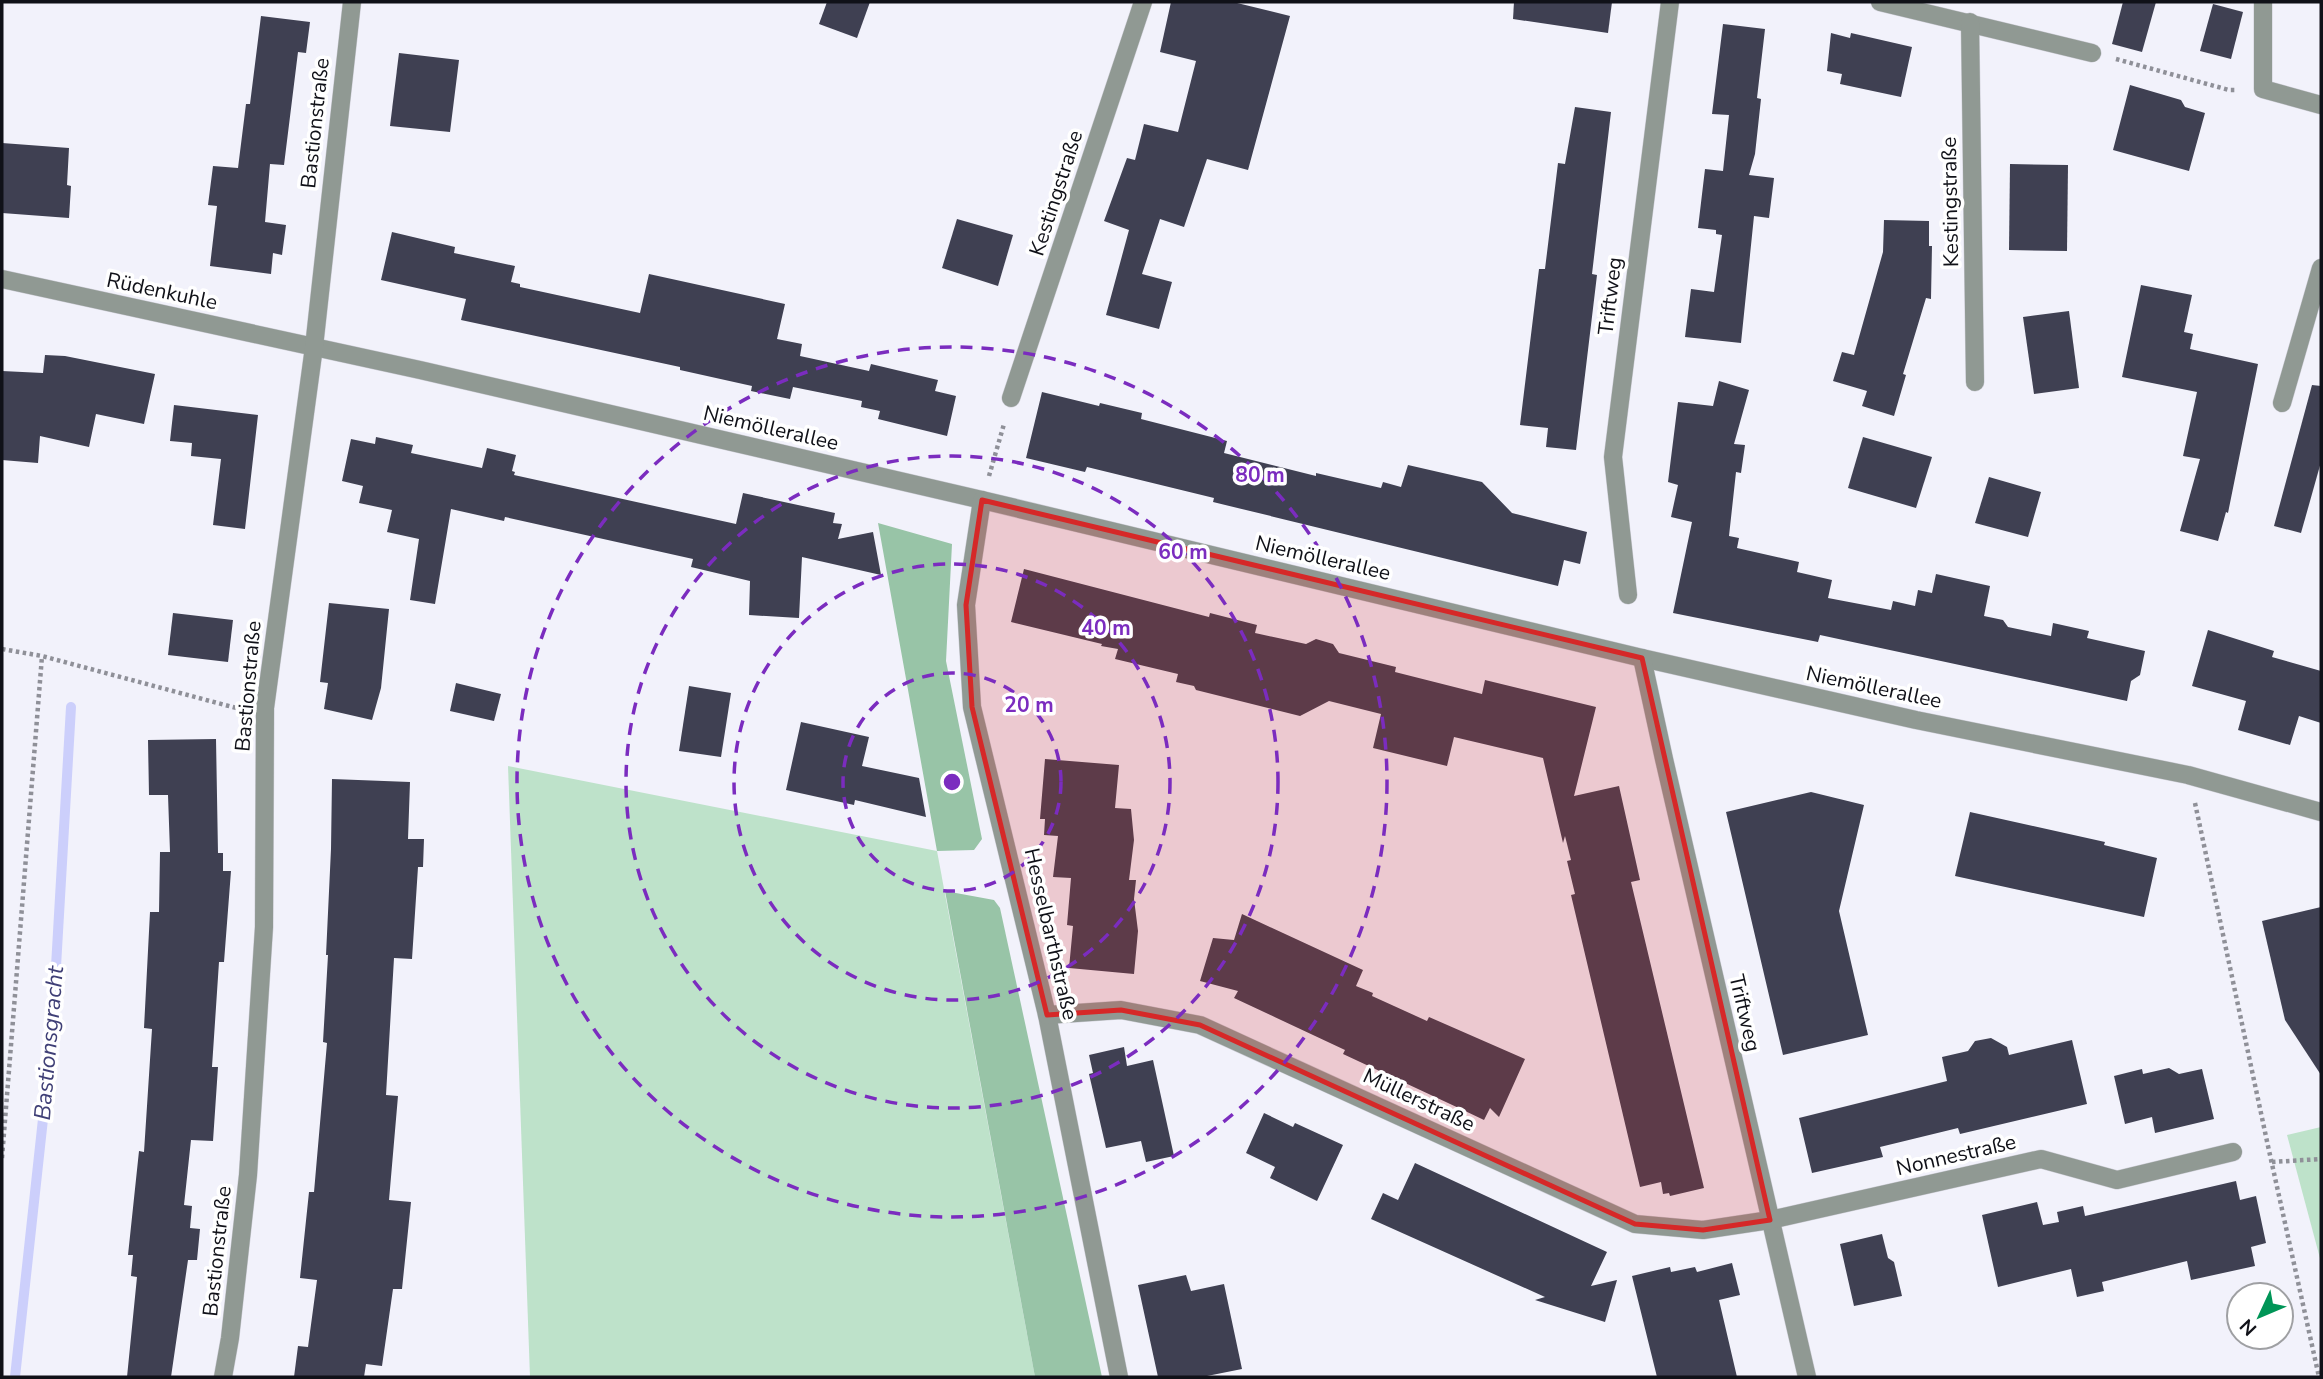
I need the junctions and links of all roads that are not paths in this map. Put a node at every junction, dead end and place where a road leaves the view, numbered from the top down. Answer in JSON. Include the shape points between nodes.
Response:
{"nodes":[{"id":1,"x":352,"y":2,"type":"edge"},
{"id":2,"x":1143,"y":2,"type":"edge"},
{"id":3,"x":1671,"y":2,"type":"edge"},
{"id":4,"x":1880,"y":2,"type":"edge"},
{"id":5,"x":2263,"y":2,"type":"edge"},
{"id":6,"x":1970,"y":22,"type":"junction"},
{"id":7,"x":2092,"y":52,"type":"road end"},
{"id":8,"x":2321,"y":104,"type":"edge"},
{"id":9,"x":2321,"y":268,"type":"edge"},
{"id":10,"x":2,"y":279,"type":"edge"},
{"id":11,"x":314,"y":347,"type":"junction"},
{"id":12,"x":1975,"y":382,"type":"dead end"},
{"id":13,"x":1012,"y":398,"type":"road end"},
{"id":14,"x":2282,"y":403,"type":"dead end"},
{"id":15,"x":982,"y":500,"type":"junction"},
{"id":16,"x":1628,"y":595,"type":"dead end"},
{"id":17,"x":1642,"y":659,"type":"junction"},
{"id":18,"x":2321,"y":811,"type":"edge"},
{"id":19,"x":1047,"y":1016,"type":"junction"},
{"id":20,"x":2233,"y":1152,"type":"dead end"},
{"id":21,"x":1770,"y":1220,"type":"junction"},
{"id":22,"x":223,"y":1377,"type":"edge"},
{"id":23,"x":1119,"y":1377,"type":"edge"},
{"id":24,"x":1807,"y":1377,"type":"edge"}],
"edges":[{"from":1,"to":11,"type":"street","name":"Bastionstraße"},
{"from":2,"to":13,"type":"street","name":"Kestingstraße"},
{"from":3,"to":16,"type":"street","name":"Triftweg","via":[[1613,457]]},
{"from":4,"to":6,"type":"street"},
{"from":5,"to":8,"type":"street","via":[[2263,89]]},
{"from":6,"to":7,"type":"street"},
{"from":6,"to":12,"type":"street","name":"Kestingstraße"},
{"from":9,"to":14,"type":"street"},
{"from":10,"to":11,"type":"street","name":"Rüdenkuhle"},
{"from":11,"to":15,"type":"street","name":"Niemöllerallee"},
{"from":11,"to":22,"type":"street","name":"Bastionstraße","via":[[264,715],[264,927],[250,1147]]},
{"from":15,"to":17,"type":"street","name":"Niemöllerallee"},
{"from":15,"to":19,"type":"street","name":"Hesselbarthstraße","via":[[966,605],[972,706]]},
{"from":17,"to":18,"type":"street","name":"Niemöllerallee","via":[[2189,775]]},
{"from":17,"to":21,"type":"street","name":"Triftweg"},
{"from":19,"to":21,"type":"street","name":"Müllerstraße","via":[[1121,1010],[1199,1025],[1635,1224],[1703,1230]]},
{"from":19,"to":23,"type":"street","name":"Hesselbarthstraße"},
{"from":20,"to":21,"type":"street","name":"Nonnestraße","via":[[2117,1180],[2041,1159]]},
{"from":21,"to":24,"type":"street","name":"Triftweg"}]}
